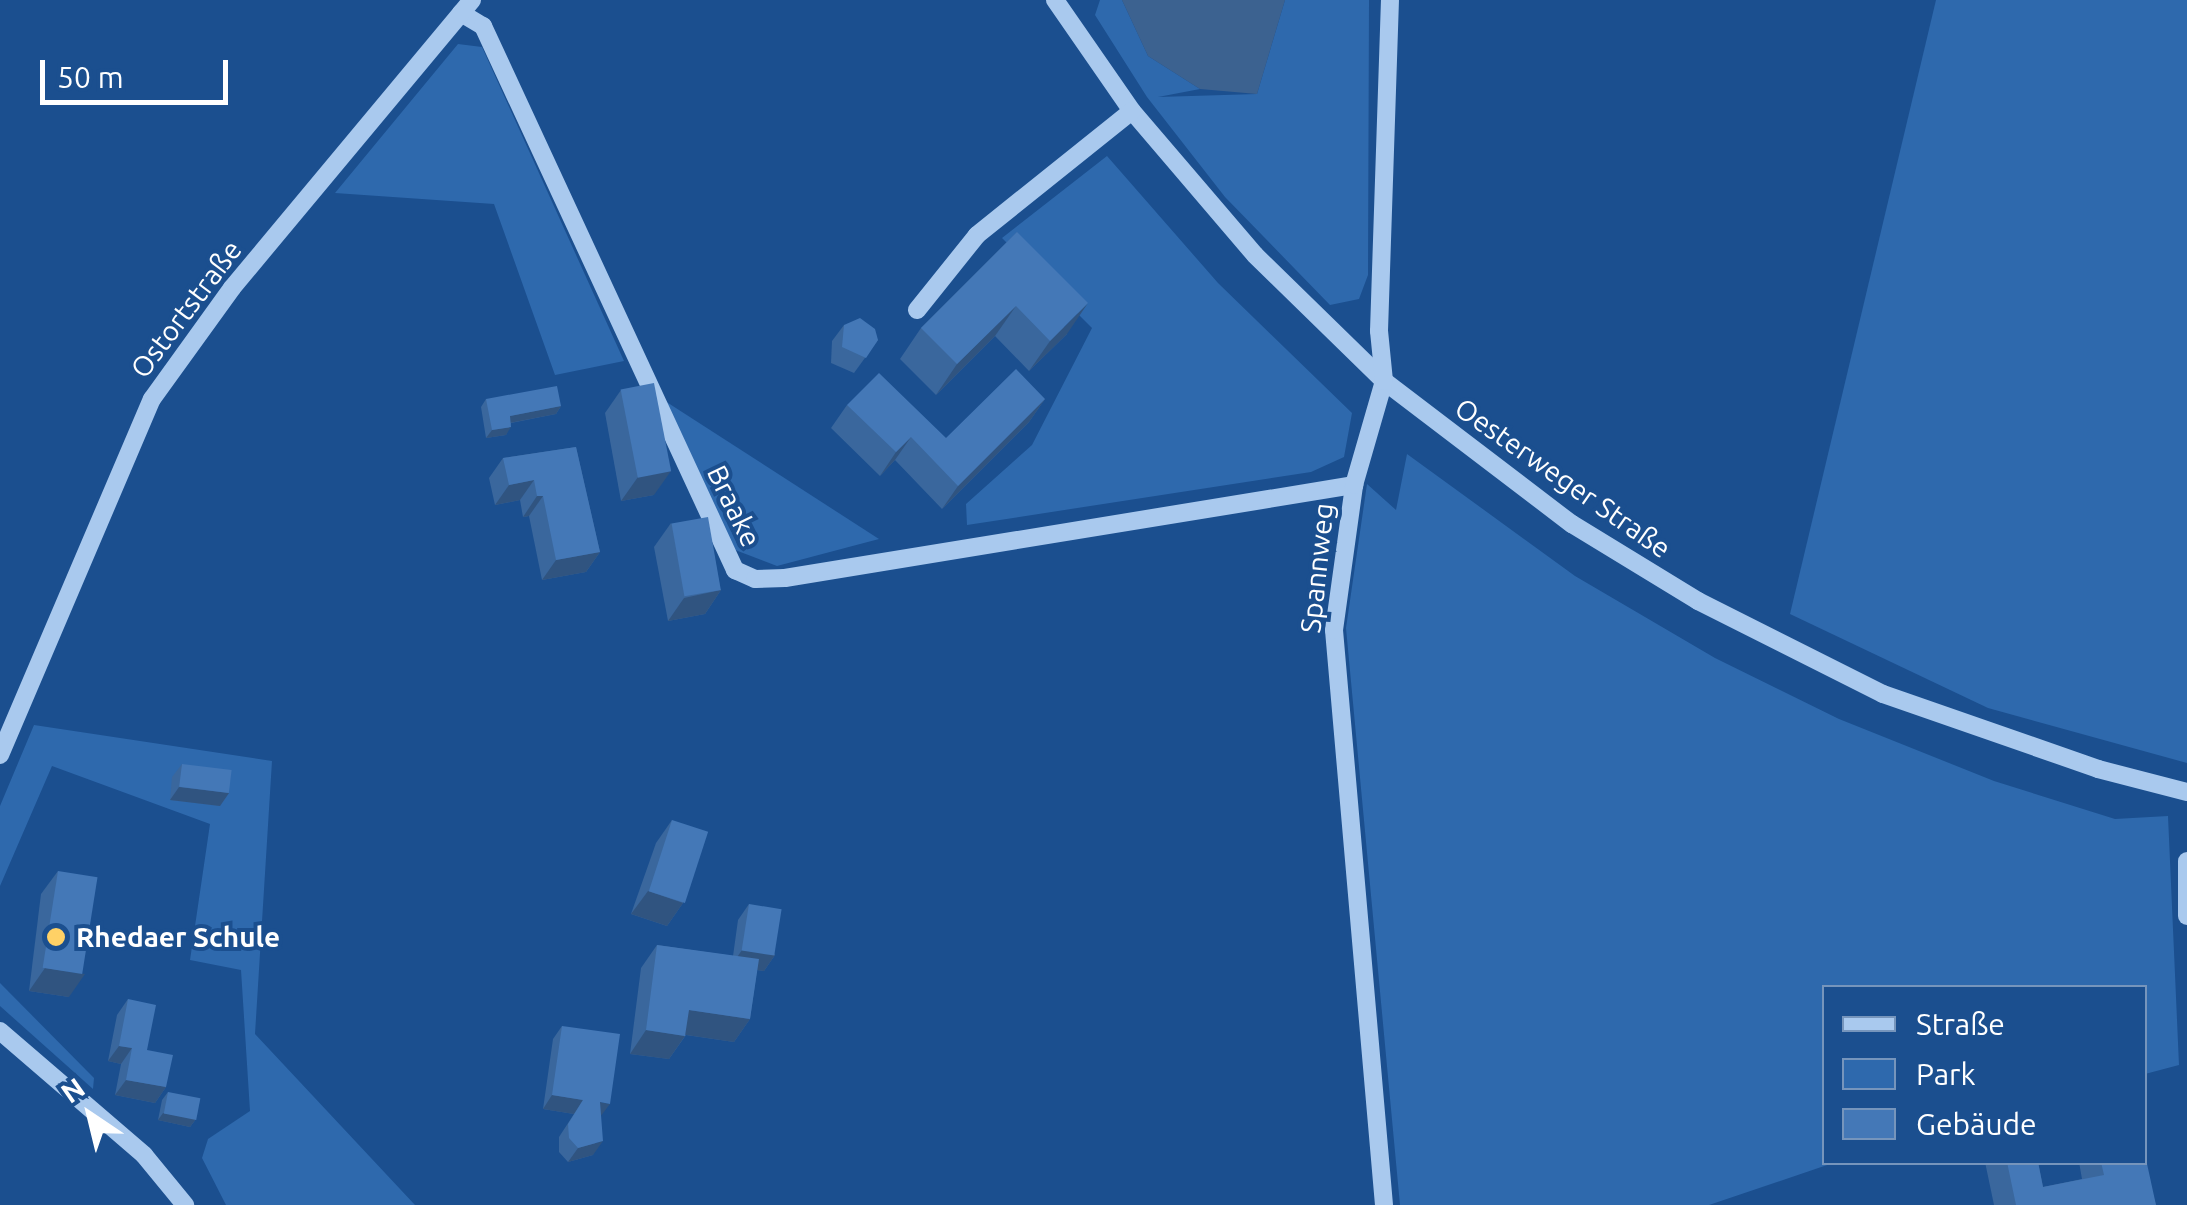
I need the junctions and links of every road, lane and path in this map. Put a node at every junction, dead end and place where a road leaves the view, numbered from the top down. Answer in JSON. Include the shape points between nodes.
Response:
{"nodes":[{"id":1,"x":1055,"y":0,"type":"edge"},
{"id":2,"x":1390,"y":0,"type":"edge"},
{"id":3,"x":467,"y":6,"type":"edge"},
{"id":4,"x":1132,"y":111,"type":"junction"},
{"id":5,"x":917,"y":310,"type":"dead end"},
{"id":6,"x":1384,"y":381,"type":"junction"},
{"id":7,"x":1354,"y":485,"type":"junction"},
{"id":8,"x":0,"y":755,"type":"edge"},
{"id":9,"x":2187,"y":792,"type":"edge"},
{"id":10,"x":2187,"y":860,"type":"edge"},
{"id":11,"x":2187,"y":916,"type":"edge"},
{"id":12,"x":0,"y":1031,"type":"edge"},
{"id":13,"x":185,"y":1205,"type":"edge"},
{"id":14,"x":1384,"y":1205,"type":"edge"}],
"edges":[{"from":1,"to":4,"type":"street","name":"Oesterweger Straße"},
{"from":2,"to":6,"type":"street","name":"Spannweg","via":[[1378,331]]},
{"from":3,"to":7,"type":"street","name":"Braake","via":[[483,26],[735,570],[754,579],[785,578]]},
{"from":3,"to":8,"type":"street","name":"Ostortstraße","via":[[232,288],[152,399]]},
{"from":4,"to":5,"type":"street","via":[[977,235]]},
{"from":4,"to":6,"type":"street","name":"Oesterweger Straße","via":[[1255,256]]},
{"from":6,"to":7,"type":"street","name":"Spannweg"},
{"from":6,"to":9,"type":"street","name":"Oesterweger Straße","via":[[1572,524],[1770,639],[1883,694],[1970,726]]},
{"from":7,"to":14,"type":"street","name":"Spannweg","via":[[1334,630]]},
{"from":10,"to":11,"type":"street"},
{"from":12,"to":13,"type":"street","via":[[144,1154]]}]}
